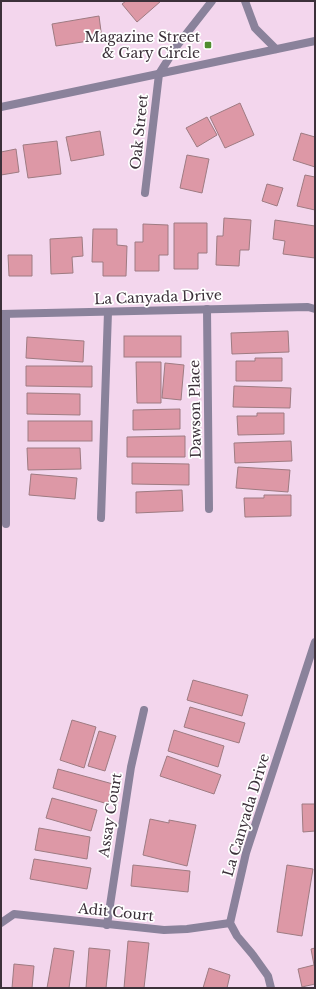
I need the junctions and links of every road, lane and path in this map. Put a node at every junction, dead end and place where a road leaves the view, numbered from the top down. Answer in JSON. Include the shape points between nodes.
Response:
{"nodes":[{"id":1,"x":212,"y":1,"type":"edge"},
{"id":2,"x":244,"y":1,"type":"edge"},
{"id":3,"x":315,"y":41,"type":"edge"},
{"id":4,"x":276,"y":49,"type":"junction"},
{"id":5,"x":159,"y":74,"type":"junction"},
{"id":6,"x":1,"y":107,"type":"edge"},
{"id":7,"x":145,"y":193,"type":"dead end"},
{"id":8,"x":207,"y":309,"type":"junction"},
{"id":9,"x":315,"y":309,"type":"edge"},
{"id":10,"x":108,"y":312,"type":"junction"},
{"id":11,"x":4,"y":314,"type":"edge"},
{"id":12,"x":209,"y":509,"type":"dead end"},
{"id":13,"x":101,"y":518,"type":"dead end"},
{"id":14,"x":6,"y":524,"type":"dead end"},
{"id":15,"x":315,"y":642,"type":"edge"},
{"id":16,"x":144,"y":710,"type":"dead end"},
{"id":17,"x":1,"y":923,"type":"edge"},
{"id":18,"x":230,"y":923,"type":"junction"},
{"id":19,"x":107,"y":925,"type":"junction"},
{"id":20,"x":271,"y":988,"type":"edge"}],
"edges":[{"from":1,"to":5,"type":"street","via":[[176,47]]},
{"from":2,"to":4,"type":"street","via":[[255,28]]},
{"from":3,"to":4,"type":"street"},
{"from":4,"to":5,"type":"street"},
{"from":5,"to":6,"type":"street"},
{"from":5,"to":7,"type":"street","name":"Oak Street"},
{"from":8,"to":9,"type":"street","name":"La Canyada Drive"},
{"from":8,"to":10,"type":"street","name":"La Canyada Drive"},
{"from":8,"to":12,"type":"street","name":"Dawson Place"},
{"from":10,"to":11,"type":"street","name":"La Canyada Drive"},
{"from":10,"to":13,"type":"street"},
{"from":11,"to":14,"type":"street"},
{"from":15,"to":18,"type":"street","name":"La Canyada Drive","via":[[246,853]]},
{"from":16,"to":19,"type":"street","name":"Assay Court","via":[[131,767]]},
{"from":17,"to":19,"type":"street","name":"Adit Court","via":[[14,914]]},
{"from":18,"to":19,"type":"street","name":"Adit Court","via":[[164,930]]},
{"from":18,"to":20,"type":"street","via":[[268,976]]}]}
